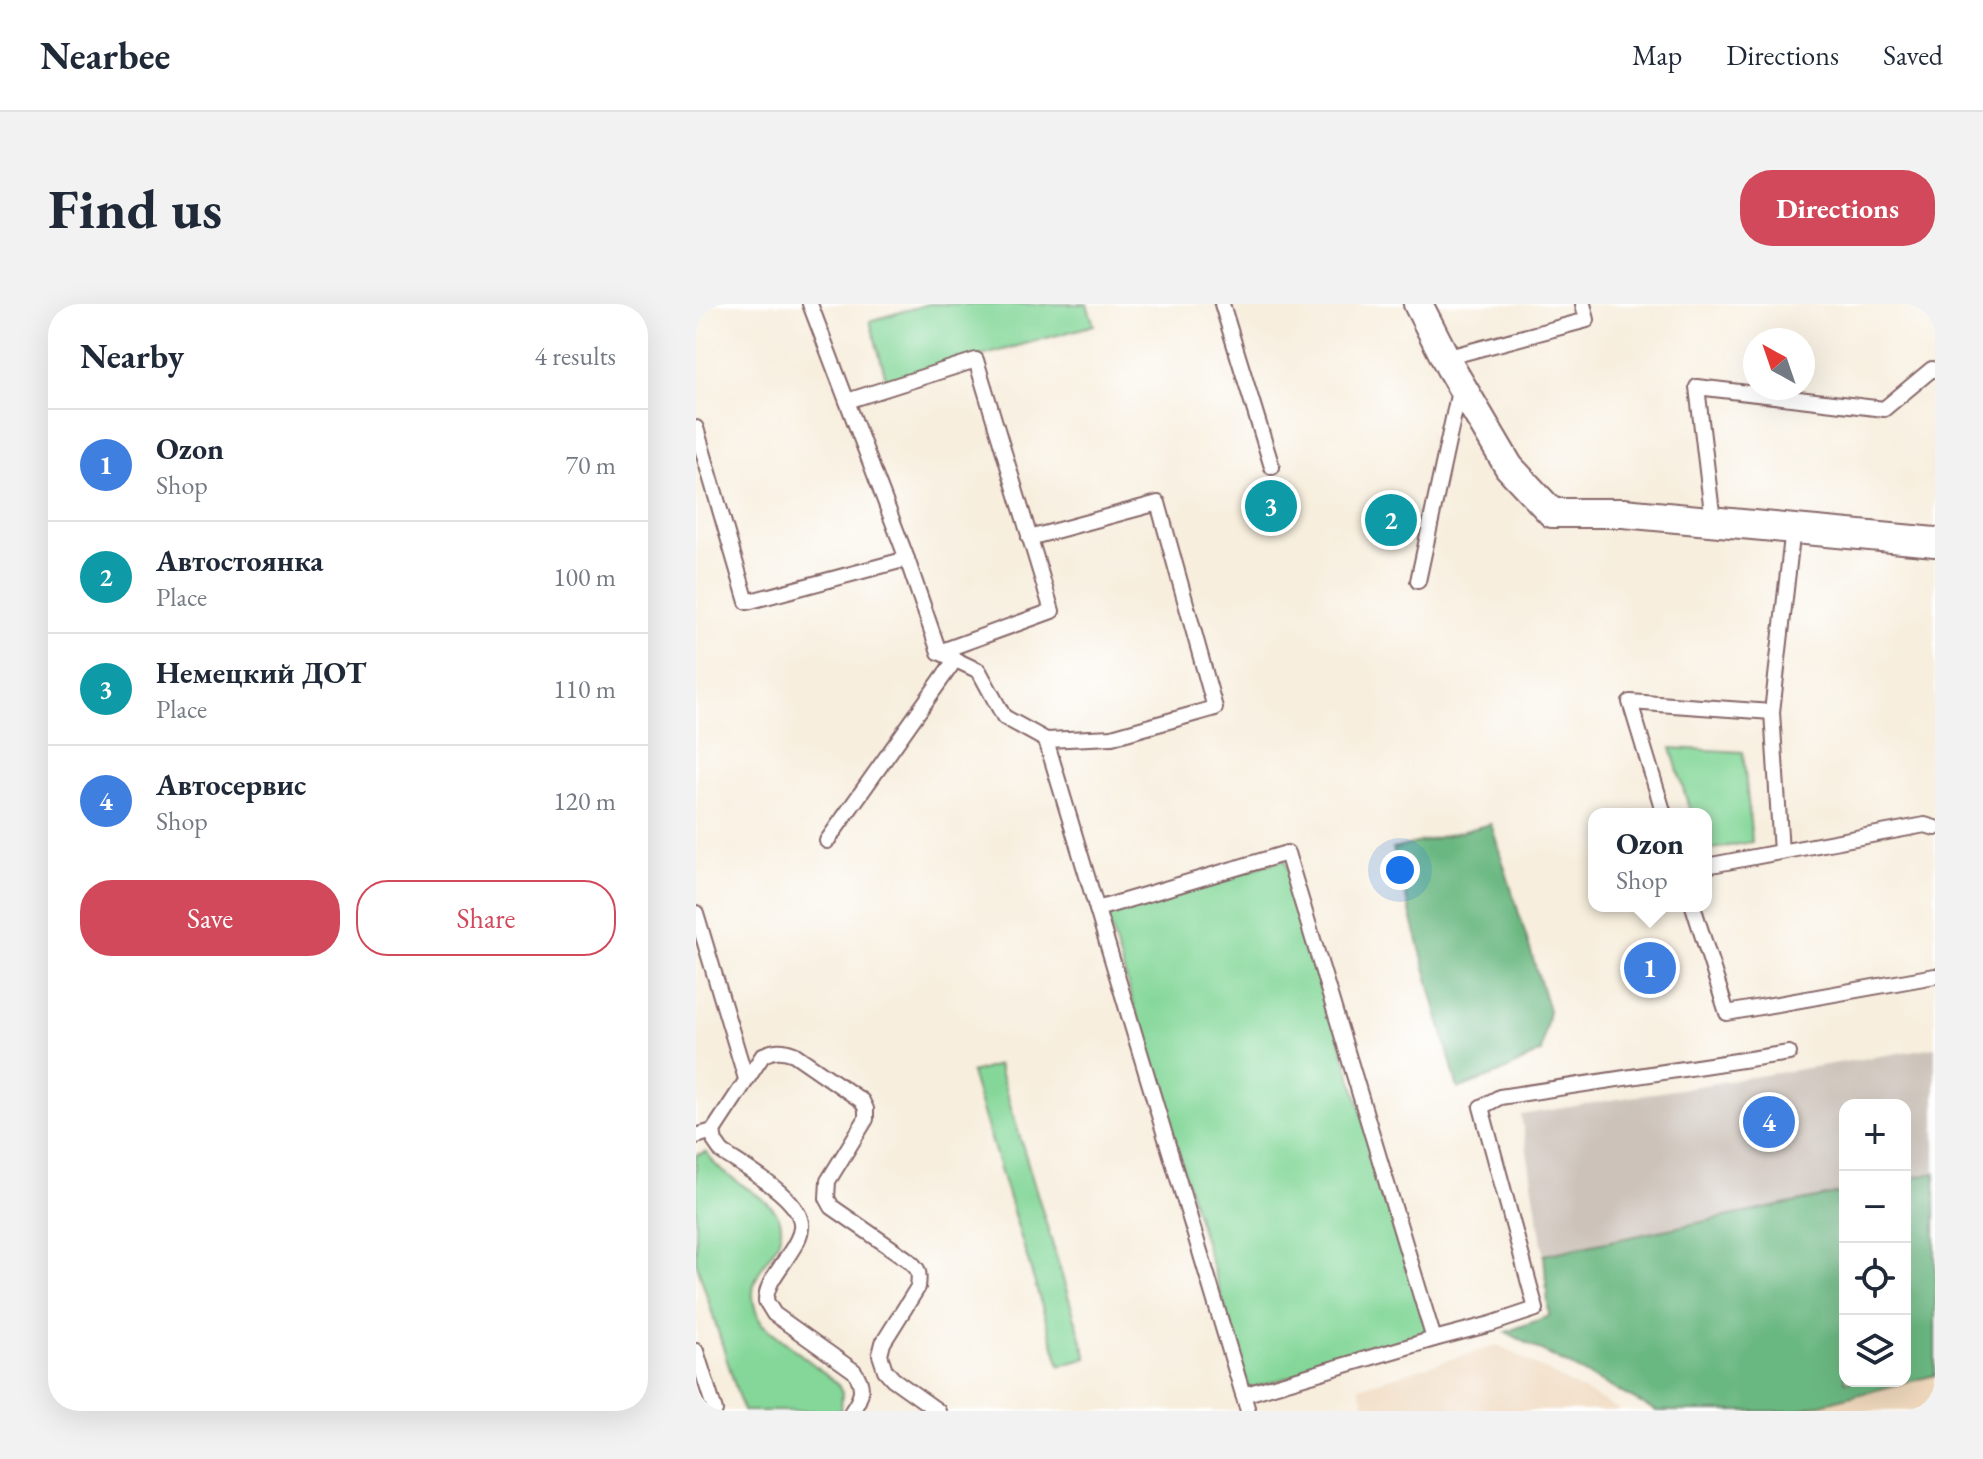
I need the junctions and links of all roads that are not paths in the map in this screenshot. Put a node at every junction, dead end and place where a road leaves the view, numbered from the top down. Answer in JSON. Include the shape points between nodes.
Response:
{"nodes":[{"id":1,"x":810,"y":304,"type":"edge"},
{"id":2,"x":1222,"y":304,"type":"edge"},
{"id":3,"x":1418,"y":304,"type":"edge"},
{"id":4,"x":1583,"y":304,"type":"edge"},
{"id":5,"x":1445,"y":358,"type":"junction"},
{"id":6,"x":1935,"y":370,"type":"edge"},
{"id":7,"x":1460,"y":385,"type":"junction"},
{"id":8,"x":847,"y":401,"type":"junction"},
{"id":9,"x":696,"y":428,"type":"edge"},
{"id":10,"x":1272,"y":467,"type":"dead end"},
{"id":11,"x":1713,"y":521,"type":"junction"},
{"id":12,"x":1793,"y":528,"type":"junction"},
{"id":13,"x":1029,"y":538,"type":"junction"},
{"id":14,"x":1935,"y":542,"type":"edge"},
{"id":15,"x":907,"y":559,"type":"junction"},
{"id":16,"x":1418,"y":581,"type":"dead end"},
{"id":17,"x":939,"y":652,"type":"junction"},
{"id":18,"x":955,"y":660,"type":"junction"},
{"id":19,"x":1772,"y":712,"type":"junction"},
{"id":20,"x":1046,"y":740,"type":"junction"},
{"id":21,"x":1662,"y":808,"type":"edge"},
{"id":22,"x":1935,"y":828,"type":"edge"},
{"id":23,"x":827,"y":841,"type":"dead end"},
{"id":24,"x":1781,"y":852,"type":"junction"},
{"id":25,"x":1712,"y":865,"type":"edge"},
{"id":26,"x":1097,"y":909,"type":"junction"},
{"id":27,"x":1695,"y":912,"type":"edge"},
{"id":28,"x":696,"y":913,"type":"edge"},
{"id":29,"x":1935,"y":976,"type":"edge"},
{"id":30,"x":1789,"y":1053,"type":"dead end"},
{"id":31,"x":746,"y":1079,"type":"junction"},
{"id":32,"x":713,"y":1131,"type":"junction"},
{"id":33,"x":696,"y":1136,"type":"edge"},
{"id":34,"x":1434,"y":1339,"type":"junction"},
{"id":35,"x":696,"y":1351,"type":"edge"},
{"id":36,"x":1243,"y":1395,"type":"junction"},
{"id":37,"x":715,"y":1411,"type":"edge"},
{"id":38,"x":852,"y":1411,"type":"edge"},
{"id":39,"x":938,"y":1411,"type":"edge"},
{"id":40,"x":1248,"y":1411,"type":"edge"}],
"edges":[{"from":1,"to":8,"type":"lane"},
{"from":2,"to":10,"type":"lane"},
{"from":3,"to":5,"type":"street"},
{"from":4,"to":5,"type":"lane","via":[[1587,320]]},
{"from":5,"to":7,"type":"street"},
{"from":6,"to":11,"type":"lane","via":[[1884,409],[1697,387]]},
{"from":7,"to":11,"type":"street","via":[[1509,467],[1552,513]]},
{"from":7,"to":16,"type":"lane"},
{"from":8,"to":13,"type":"lane","via":[[976,360]]},
{"from":8,"to":15,"type":"lane"},
{"from":9,"to":15,"type":"lane","via":[[747,602]]},
{"from":11,"to":12,"type":"street"},
{"from":12,"to":14,"type":"street"},
{"from":12,"to":19,"type":"lane"},
{"from":13,"to":17,"type":"lane","via":[[1052,611]]},
{"from":13,"to":20,"type":"lane","via":[[1158,503],[1215,708],[1112,737]]},
{"from":15,"to":17,"type":"lane"},
{"from":17,"to":18,"type":"lane"},
{"from":18,"to":20,"type":"lane","via":[[979,671],[1004,717]]},
{"from":18,"to":23,"type":"lane"},
{"from":19,"to":21,"type":"lane","via":[[1630,702]]},
{"from":19,"to":24,"type":"lane"},
{"from":20,"to":26,"type":"lane"},
{"from":22,"to":24,"type":"lane","via":[[1925,825]]},
{"from":24,"to":25,"type":"lane"},
{"from":26,"to":34,"type":"lane","via":[[1287,853]]},
{"from":26,"to":36,"type":"lane"},
{"from":27,"to":29,"type":"lane","via":[[1727,1013]]},
{"from":28,"to":31,"type":"lane"},
{"from":30,"to":34,"type":"lane","via":[[1500,1097],[1481,1107],[1536,1309]]},
{"from":31,"to":32,"type":"lane"},
{"from":31,"to":39,"type":"lane","via":[[763,1055],[781,1050],[865,1104],[864,1123],[828,1181],[827,1198],[832,1207],[918,1268],[918,1287],[880,1355],[893,1379]]},
{"from":32,"to":33,"type":"lane"},
{"from":32,"to":38,"type":"lane","via":[[722,1152],[786,1197],[800,1218],[797,1241],[768,1287],[766,1301],[774,1314],[854,1371],[862,1393]]},
{"from":34,"to":36,"type":"lane"},
{"from":35,"to":37,"type":"lane"},
{"from":36,"to":40,"type":"lane"}]}
